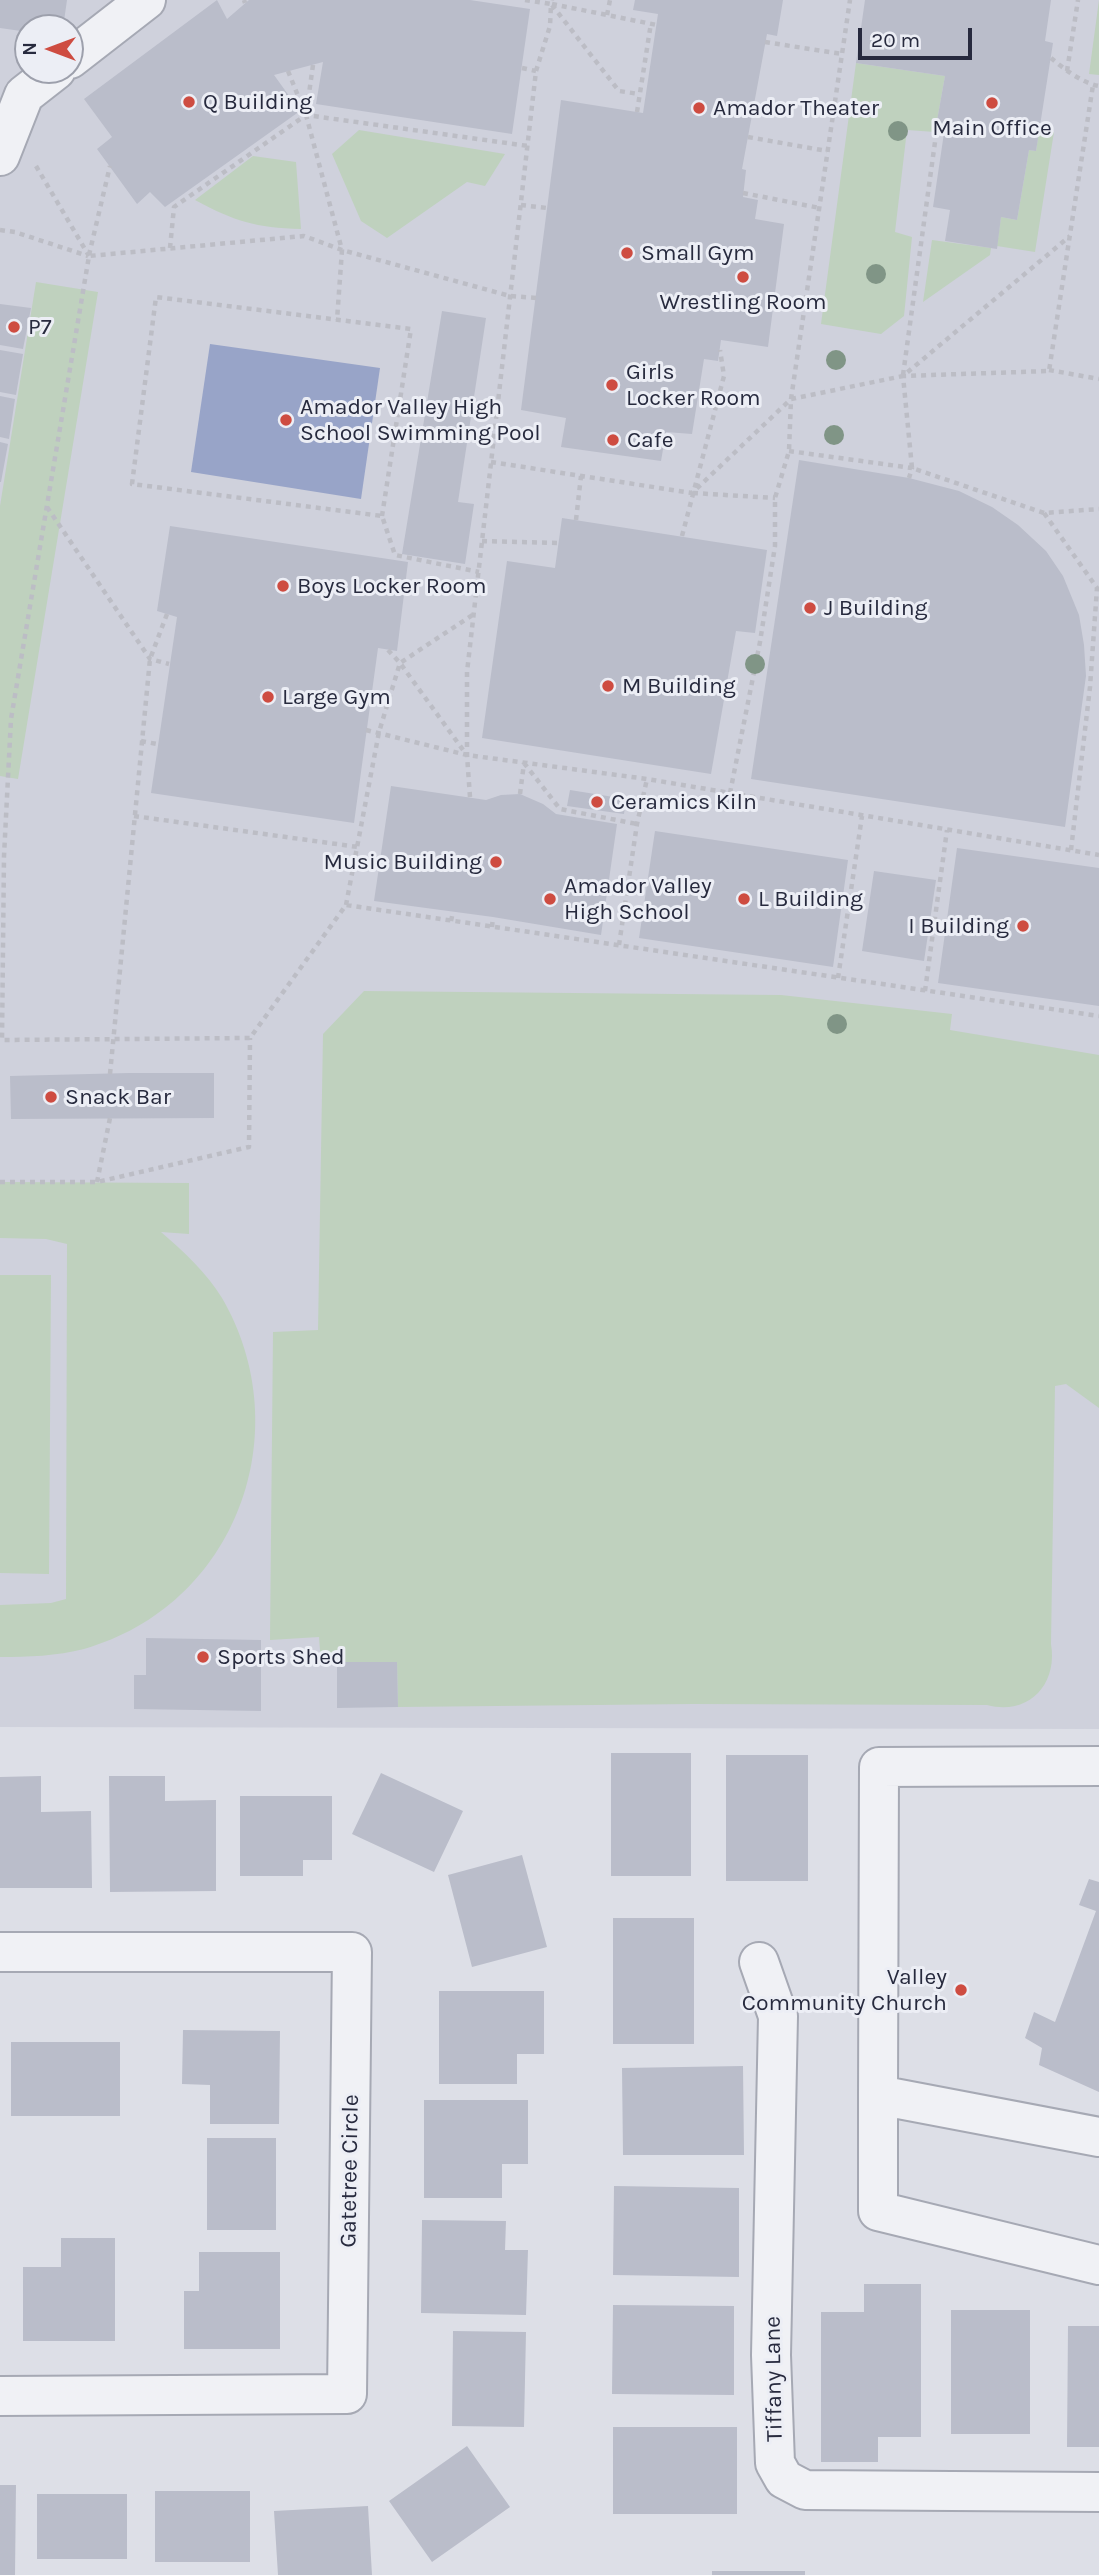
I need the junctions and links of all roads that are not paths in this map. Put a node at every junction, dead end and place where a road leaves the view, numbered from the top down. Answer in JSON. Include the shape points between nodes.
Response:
{"nodes":[{"id":1,"x":146,"y":0,"type":"edge"},
{"id":2,"x":84,"y":48,"type":"edge"},
{"id":3,"x":38,"y":84,"type":"edge"},
{"id":4,"x":16,"y":157,"type":"edge"},
{"id":5,"x":1099,"y":1766,"type":"edge"},
{"id":6,"x":0,"y":1952,"type":"edge"},
{"id":7,"x":759,"y":1962,"type":"dead end"},
{"id":8,"x":878,"y":2095,"type":"junction"},
{"id":9,"x":1099,"y":2137,"type":"edge"},
{"id":10,"x":1099,"y":2265,"type":"edge"},
{"id":11,"x":0,"y":2396,"type":"edge"},
{"id":12,"x":1099,"y":2492,"type":"edge"}],
"edges":[{"from":1,"to":2,"type":"street"},
{"from":3,"to":4,"type":"street","via":[[24,95]]},
{"from":5,"to":8,"type":"street","via":[[880,1767]]},
{"from":6,"to":11,"type":"street","name":"Gatetree Circle","via":[[352,1952],[347,2394]]},
{"from":7,"to":12,"type":"street","name":"Tiffany Lane","via":[[778,2016],[771,2355],[775,2463],[784,2479],[805,2490]]},
{"from":8,"to":9,"type":"street"},
{"from":8,"to":10,"type":"street","via":[[878,2211]]}]}
